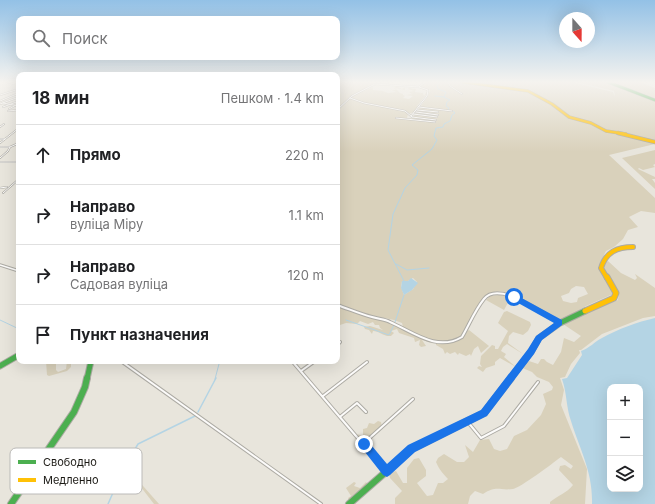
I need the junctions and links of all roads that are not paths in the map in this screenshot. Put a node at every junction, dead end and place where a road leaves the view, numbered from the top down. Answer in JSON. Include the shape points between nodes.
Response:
{"nodes":[{"id":1,"x":15,"y":106,"type":"edge"},
{"id":2,"x":378,"y":106,"type":"edge"},
{"id":3,"x":554,"y":106,"type":"edge"},
{"id":4,"x":419,"y":107,"type":"joint"},
{"id":5,"x":9,"y":109,"type":"dead end"},
{"id":6,"x":16,"y":110,"type":"edge"},
{"id":7,"x":417,"y":110,"type":"junction"},
{"id":8,"x":8,"y":111,"type":"dead end"},
{"id":9,"x":452,"y":111,"type":"dead end"},
{"id":10,"x":415,"y":112,"type":"junction"},
{"id":11,"x":438,"y":112,"type":"dead end"},
{"id":12,"x":412,"y":115,"type":"junction"},
{"id":13,"x":438,"y":115,"type":"dead end"},
{"id":14,"x":437,"y":117,"type":"dead end"},
{"id":15,"x":396,"y":118,"type":"dead end"},
{"id":16,"x":411,"y":119,"type":"junction"},
{"id":17,"x":436,"y":120,"type":"dead end"},
{"id":18,"x":435,"y":122,"type":"dead end"},
{"id":19,"x":4,"y":124,"type":"dead end"},
{"id":20,"x":1,"y":126,"type":"edge"},
{"id":21,"x":16,"y":130,"type":"edge"},
{"id":22,"x":0,"y":139,"type":"edge"},
{"id":23,"x":5,"y":139,"type":"junction"},
{"id":24,"x":655,"y":142,"type":"edge"},
{"id":25,"x":0,"y":143,"type":"edge"},
{"id":26,"x":16,"y":143,"type":"edge"},
{"id":27,"x":0,"y":147,"type":"edge"},
{"id":28,"x":10,"y":147,"type":"junction"},
{"id":29,"x":0,"y":158,"type":"edge"},
{"id":30,"x":0,"y":162,"type":"edge"},
{"id":31,"x":16,"y":162,"type":"edge"},
{"id":32,"x":16,"y":181,"type":"edge"},
{"id":33,"x":9,"y":186,"type":"junction"},
{"id":34,"x":0,"y":188,"type":"edge"},
{"id":35,"x":3,"y":193,"type":"dead end"},
{"id":36,"x":633,"y":248,"type":"dead end"},
{"id":37,"x":0,"y":265,"type":"edge"},
{"id":38,"x":16,"y":270,"type":"edge"},
{"id":39,"x":340,"y":306,"type":"edge"},
{"id":40,"x":558,"y":324,"type":"junction"},
{"id":41,"x":16,"y":357,"type":"edge"},
{"id":42,"x":367,"y":362,"type":"dead end"},
{"id":43,"x":90,"y":364,"type":"edge"},
{"id":44,"x":125,"y":364,"type":"edge"},
{"id":45,"x":295,"y":364,"type":"edge"},
{"id":46,"x":311,"y":364,"type":"edge"},
{"id":47,"x":0,"y":366,"type":"edge"},
{"id":48,"x":301,"y":371,"type":"junction"},
{"id":49,"x":538,"y":382,"type":"dead end"},
{"id":50,"x":323,"y":396,"type":"junction"},
{"id":51,"x":413,"y":399,"type":"dead end"},
{"id":52,"x":366,"y":412,"type":"dead end"},
{"id":53,"x":340,"y":416,"type":"junction"},
{"id":54,"x":467,"y":421,"type":"junction"},
{"id":55,"x":364,"y":444,"type":"junction"},
{"id":56,"x":49,"y":448,"type":"edge"},
{"id":57,"x":387,"y":472,"type":"junction"},
{"id":58,"x":18,"y":494,"type":"edge"},
{"id":59,"x":11,"y":504,"type":"edge"},
{"id":60,"x":321,"y":504,"type":"edge"},
{"id":61,"x":349,"y":504,"type":"edge"}],
"edges":[{"from":1,"to":5,"type":"street"},
{"from":2,"to":12,"type":"street","via":[[403,110]]},
{"from":3,"to":24,"type":"street","via":[[566,116],[591,123],[606,131]]},
{"from":4,"to":7,"type":"street"},
{"from":4,"to":9,"type":"street"},
{"from":6,"to":8,"type":"street"},
{"from":7,"to":10,"type":"street"},
{"from":7,"to":11,"type":"street"},
{"from":10,"to":12,"type":"street"},
{"from":10,"to":13,"type":"street"},
{"from":12,"to":14,"type":"street"},
{"from":12,"to":16,"type":"street"},
{"from":12,"to":17,"type":"street"},
{"from":15,"to":16,"type":"street"},
{"from":16,"to":18,"type":"street"},
{"from":19,"to":20,"type":"street"},
{"from":21,"to":23,"type":"street"},
{"from":22,"to":23,"type":"street"},
{"from":23,"to":25,"type":"street"},
{"from":26,"to":28,"type":"street"},
{"from":27,"to":28,"type":"street"},
{"from":28,"to":29,"type":"street"},
{"from":30,"to":31,"type":"street"},
{"from":32,"to":33,"type":"street"},
{"from":33,"to":34,"type":"street"},
{"from":33,"to":35,"type":"street"},
{"from":36,"to":40,"type":"street","via":[[613,250],[602,263],[601,268],[615,290],[614,298]]},
{"from":37,"to":38,"type":"street"},
{"from":39,"to":40,"type":"street","via":[[389,321],[411,333],[441,343],[462,337],[485,298],[491,294],[499,293],[514,297]]},
{"from":40,"to":54,"type":"street","via":[[539,338],[484,413]]},
{"from":41,"to":47,"type":"street"},
{"from":42,"to":50,"type":"street"},
{"from":43,"to":56,"type":"street","via":[[85,387],[74,412]]},
{"from":44,"to":60,"type":"street"},
{"from":45,"to":48,"type":"street"},
{"from":46,"to":48,"type":"street"},
{"from":48,"to":50,"type":"street"},
{"from":49,"to":54,"type":"street","via":[[500,429],[481,438]]},
{"from":50,"to":53,"type":"street"},
{"from":51,"to":55,"type":"street"},
{"from":52,"to":53,"type":"street","via":[[357,403]]},
{"from":53,"to":55,"type":"street"},
{"from":54,"to":57,"type":"street","via":[[412,449]]},
{"from":55,"to":57,"type":"street"},
{"from":57,"to":61,"type":"street"},
{"from":58,"to":59,"type":"street"}]}
